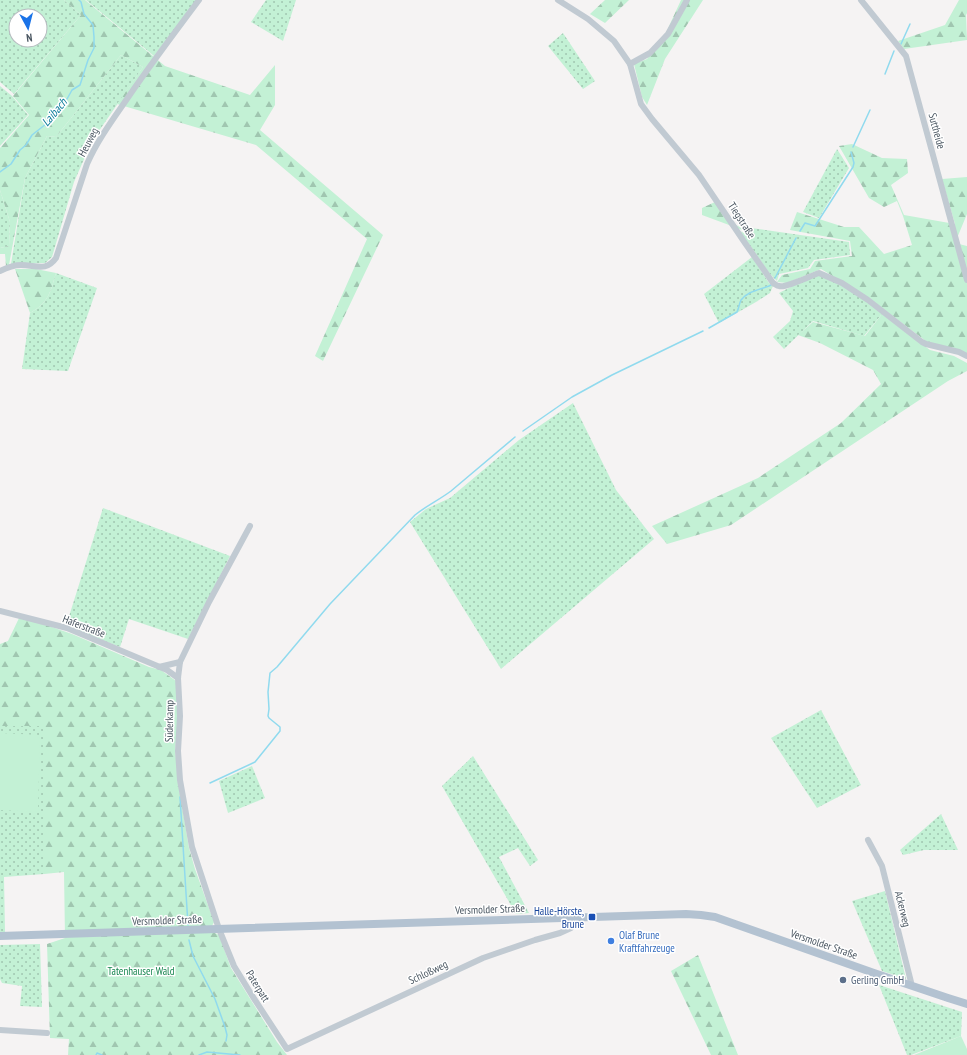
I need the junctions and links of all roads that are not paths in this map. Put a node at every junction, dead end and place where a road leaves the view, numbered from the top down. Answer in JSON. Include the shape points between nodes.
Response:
{"nodes":[{"id":1,"x":199,"y":0,"type":"edge"},
{"id":2,"x":558,"y":0,"type":"edge"},
{"id":3,"x":687,"y":0,"type":"edge"},
{"id":4,"x":861,"y":0,"type":"edge"},
{"id":5,"x":630,"y":64,"type":"junction"},
{"id":6,"x":0,"y":271,"type":"edge"},
{"id":7,"x":967,"y":280,"type":"edge"},
{"id":8,"x":967,"y":356,"type":"edge"},
{"id":9,"x":250,"y":526,"type":"dead end"},
{"id":10,"x":0,"y":610,"type":"edge"},
{"id":11,"x":180,"y":662,"type":"junction"},
{"id":12,"x":159,"y":667,"type":"junction"},
{"id":13,"x":178,"y":678,"type":"junction"},
{"id":14,"x":868,"y":840,"type":"dead end"},
{"id":15,"x":575,"y":917,"type":"junction"},
{"id":16,"x":219,"y":929,"type":"junction"},
{"id":17,"x":0,"y":936,"type":"edge"},
{"id":18,"x":910,"y":985,"type":"junction"},
{"id":19,"x":967,"y":1004,"type":"edge"},
{"id":20,"x":0,"y":1030,"type":"edge"},
{"id":21,"x":47,"y":1033,"type":"dead end"},
{"id":22,"x":287,"y":1049,"type":"joint"}],
"edges":[{"from":1,"to":6,"type":"street","name":"Heuweg","via":[[151,64],[94,150],[52,265],[20,265]]},
{"from":2,"to":5,"type":"street","name":"Tiegstraße","via":[[588,19],[614,41]]},
{"from":3,"to":5,"type":"street","via":[[668,34],[650,53]]},
{"from":4,"to":7,"type":"street","name":"Suttheide","via":[[906,56]]},
{"from":5,"to":8,"type":"street","name":"Tiegstraße","via":[[641,104],[700,175],[773,283],[780,287],[787,286],[819,273],[868,300],[922,342]]},
{"from":9,"to":11,"type":"street","name":"Süderkamp"},
{"from":10,"to":12,"type":"street","name":"Haferstraße","via":[[67,628]]},
{"from":11,"to":12,"type":"street"},
{"from":11,"to":13,"type":"street","name":"Süderkamp"},
{"from":12,"to":13,"type":"street","name":"Haferstraße"},
{"from":13,"to":16,"type":"street","name":"Süderkamp","via":[[178,751],[183,800],[192,847]]},
{"from":14,"to":18,"type":"street","name":"Ackerweg","via":[[882,866]]},
{"from":15,"to":16,"type":"main road","name":"Versmolder Straße"},
{"from":15,"to":18,"type":"main road","name":"Versmolder Straße","via":[[686,914],[715,917]]},
{"from":15,"to":22,"type":"street","name":"Schloßweg","via":[[571,928],[483,958]]},
{"from":16,"to":17,"type":"main road","name":"Versmolder Straße"},
{"from":16,"to":22,"type":"street","name":"Paterpatt","via":[[234,966]]},
{"from":18,"to":19,"type":"main road","name":"Versmolder Straße"},
{"from":20,"to":21,"type":"street"}]}
